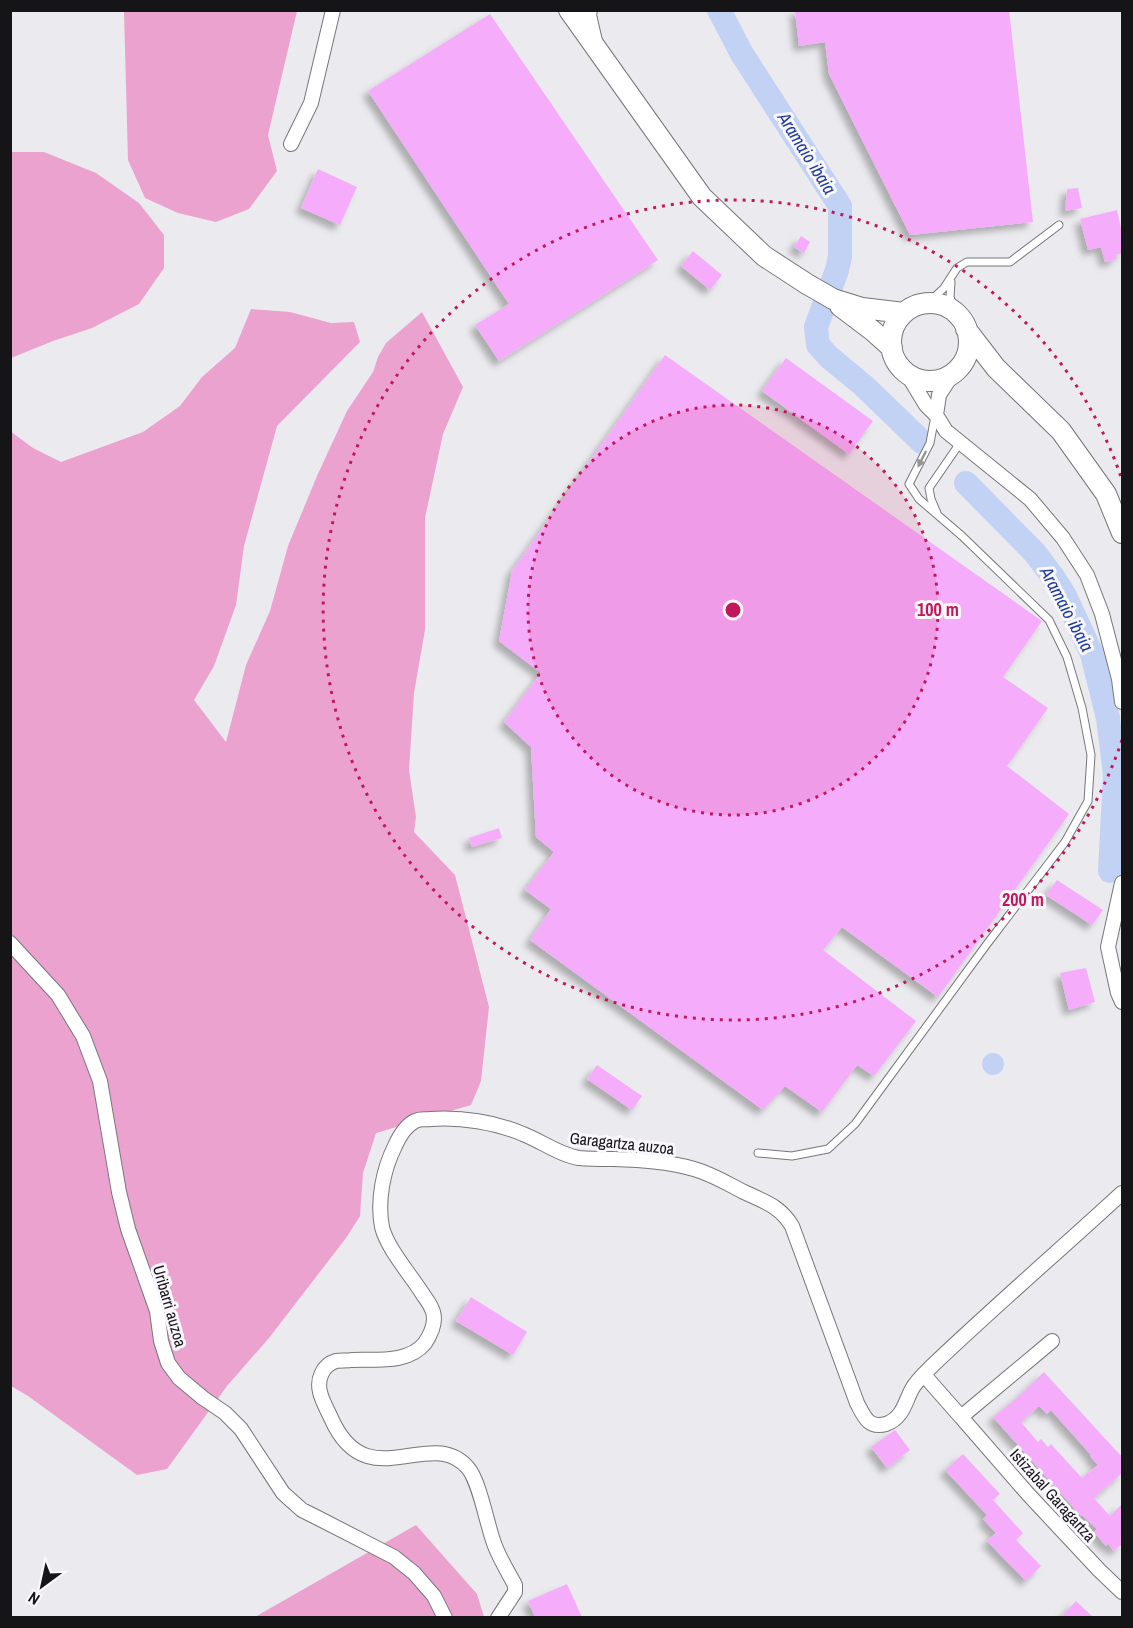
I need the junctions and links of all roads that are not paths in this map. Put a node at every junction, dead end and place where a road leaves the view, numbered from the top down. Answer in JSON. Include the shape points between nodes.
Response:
{"nodes":[{"id":1,"x":333,"y":10,"type":"edge"},
{"id":2,"x":576,"y":11,"type":"edge"},
{"id":3,"x":291,"y":144,"type":"dead end"},
{"id":4,"x":1059,"y":225,"type":"dead end"},
{"id":5,"x":951,"y":279,"type":"junction"},
{"id":6,"x":834,"y":299,"type":"junction"},
{"id":7,"x":928,"y":303,"type":"junction"},
{"id":8,"x":955,"y":312,"type":"junction"},
{"id":9,"x":904,"y":313,"type":"junction"},
{"id":10,"x":966,"y":329,"type":"junction"},
{"id":11,"x":891,"y":348,"type":"junction"},
{"id":12,"x":958,"y":370,"type":"junction"},
{"id":13,"x":906,"y":372,"type":"junction"},
{"id":14,"x":1009,"y":382,"type":"junction"},
{"id":15,"x":936,"y":415,"type":"junction"},
{"id":16,"x":960,"y":443,"type":"junction"},
{"id":17,"x":938,"y":516,"type":"junction"},
{"id":18,"x":1122,"y":533,"type":"edge"},
{"id":19,"x":1122,"y":702,"type":"edge"},
{"id":20,"x":1122,"y":883,"type":"edge"},
{"id":21,"x":10,"y":943,"type":"edge"},
{"id":22,"x":1122,"y":1002,"type":"edge"},
{"id":23,"x":758,"y":1154,"type":"dead end"},
{"id":24,"x":1122,"y":1193,"type":"edge"},
{"id":25,"x":1052,"y":1341,"type":"dead end"},
{"id":26,"x":924,"y":1375,"type":"junction"},
{"id":27,"x":961,"y":1417,"type":"junction"},
{"id":28,"x":1122,"y":1592,"type":"edge"},
{"id":29,"x":445,"y":1617,"type":"edge"},
{"id":30,"x":498,"y":1617,"type":"edge"}],
"edges":[{"from":1,"to":3,"type":"street","via":[[311,103]]},
{"from":2,"to":6,"type":"main road","via":[[598,51],[702,197],[764,256]]},
{"from":4,"to":5,"type":"lane","via":[[1010,262],[968,262],[957,268]]},
{"from":5,"to":7,"type":"lane"},
{"from":5,"to":8,"type":"lane","via":[[950,297]]},
{"from":6,"to":9,"type":"main road","via":[[862,308]]},
{"from":6,"to":11,"type":"main road"},
{"from":7,"to":8,"type":"main road"},
{"from":7,"to":9,"type":"main road"},
{"from":8,"to":10,"type":"main road"},
{"from":9,"to":11,"type":"main road","via":[[896,323]]},
{"from":10,"to":12,"type":"main road","via":[[969,349]]},
{"from":10,"to":14,"type":"main road"},
{"from":11,"to":13,"type":"main road","via":[[897,364]]},
{"from":12,"to":13,"type":"main road","via":[[939,380],[925,381]]},
{"from":12,"to":14,"type":"main road","via":[[987,371]]},
{"from":12,"to":15,"type":"street","via":[[939,395]]},
{"from":13,"to":15,"type":"street"},
{"from":14,"to":18,"type":"main road","via":[[1061,431],[1106,494]]},
{"from":15,"to":16,"type":"street","via":[[945,431]]},
{"from":15,"to":17,"type":"lane","one_way":true,"via":[[930,443],[909,484]]},
{"from":16,"to":17,"type":"lane","via":[[929,488]]},
{"from":16,"to":19,"type":"street","via":[[1030,499],[1087,575],[1102,614]]},
{"from":17,"to":23,"type":"lane","via":[[1050,620],[1067,657],[1082,708],[1091,755],[1088,801],[1065,842],[855,1124],[828,1149],[792,1156]]},
{"from":20,"to":22,"type":"street","via":[[1108,947]]},
{"from":21,"to":29,"type":"street","name":"Uribarri auzoa","via":[[58,995],[83,1036],[100,1081],[119,1192],[157,1311],[168,1363],[179,1378],[241,1429],[283,1493],[302,1510],[394,1557],[435,1596]]},
{"from":24,"to":26,"type":"street"},
{"from":25,"to":27,"type":"street"},
{"from":26,"to":27,"type":"street","name":"Istizabal Garagartza"},
{"from":26,"to":30,"type":"street","name":"Garagartza auzoa","via":[[897,1418],[874,1425],[865,1420],[792,1226],[777,1207],[692,1168],[579,1158],[521,1133],[477,1122],[419,1119],[411,1123],[388,1162],[380,1208],[389,1246],[433,1312],[431,1331],[413,1353],[396,1359],[334,1361],[321,1373],[320,1393],[342,1439],[359,1453],[390,1458],[443,1453],[468,1469],[495,1548],[515,1585],[515,1592]]},
{"from":27,"to":28,"type":"street","name":"Istizabal Garagartza"}]}
